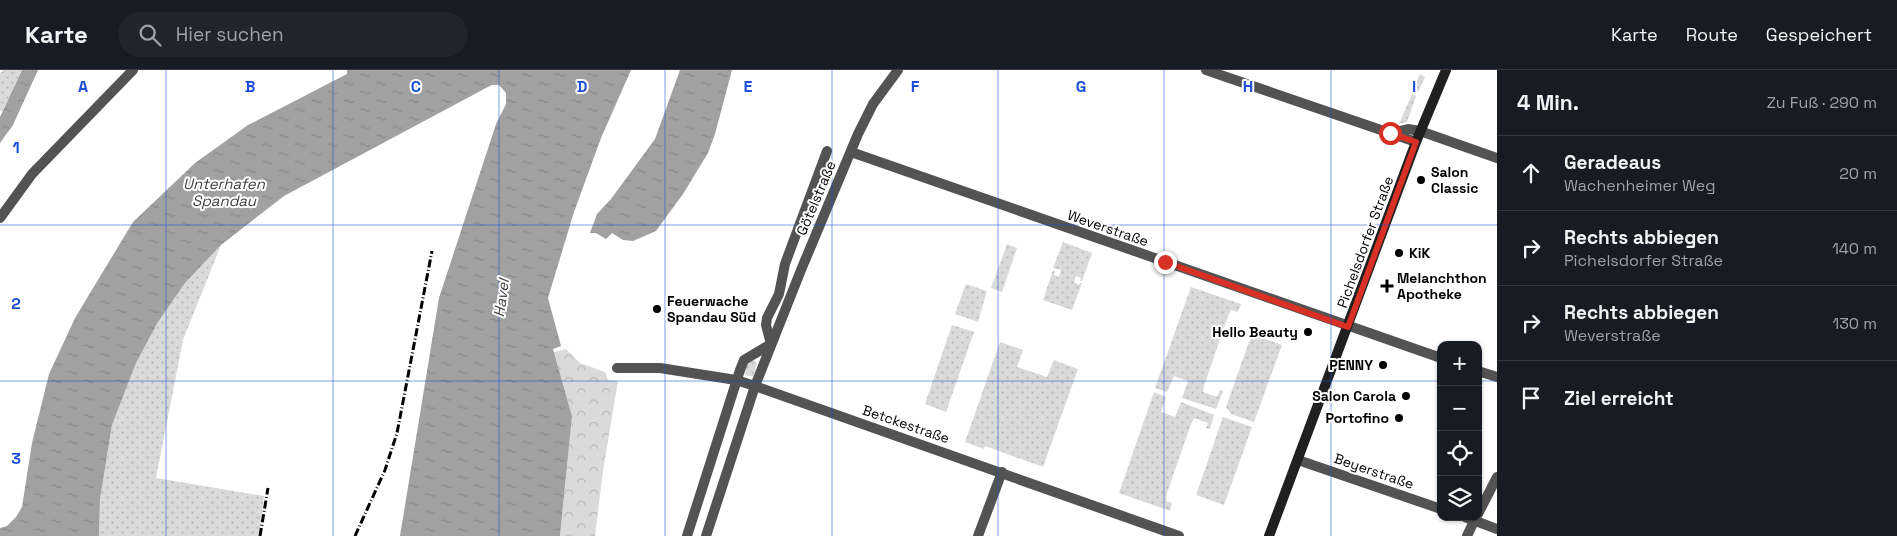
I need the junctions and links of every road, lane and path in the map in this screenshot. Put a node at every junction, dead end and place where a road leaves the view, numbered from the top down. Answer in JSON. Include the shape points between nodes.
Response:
{"nodes":[{"id":1,"x":133,"y":70,"type":"edge"},
{"id":2,"x":898,"y":70,"type":"edge"},
{"id":3,"x":1206,"y":70,"type":"edge"},
{"id":4,"x":1446,"y":70,"type":"edge"},
{"id":5,"x":1420,"y":131,"type":"junction"},
{"id":6,"x":1390,"y":133,"type":"junction"},
{"id":7,"x":1416,"y":142,"type":"junction"},
{"id":8,"x":826,"y":151,"type":"dead end"},
{"id":9,"x":851,"y":152,"type":"junction"},
{"id":10,"x":1497,"y":158,"type":"edge"},
{"id":11,"x":0,"y":218,"type":"edge"},
{"id":12,"x":1348,"y":327,"type":"junction"},
{"id":13,"x":771,"y":344,"type":"junction"},
{"id":14,"x":1437,"y":357,"type":"edge"},
{"id":15,"x":617,"y":368,"type":"dead end"},
{"id":16,"x":1482,"y":372,"type":"edge"},
{"id":17,"x":1497,"y":378,"type":"edge"},
{"id":18,"x":736,"y":380,"type":"junction"},
{"id":19,"x":755,"y":386,"type":"junction"},
{"id":20,"x":1298,"y":460,"type":"junction"},
{"id":21,"x":1002,"y":472,"type":"junction"},
{"id":22,"x":1497,"y":478,"type":"edge"},
{"id":23,"x":1482,"y":503,"type":"edge"},
{"id":24,"x":1437,"y":507,"type":"edge"},
{"id":25,"x":1473,"y":521,"type":"edge"},
{"id":26,"x":1482,"y":521,"type":"edge"},
{"id":27,"x":1497,"y":528,"type":"edge"},
{"id":28,"x":687,"y":536,"type":"edge"},
{"id":29,"x":706,"y":536,"type":"edge"},
{"id":30,"x":978,"y":536,"type":"edge"},
{"id":31,"x":1179,"y":536,"type":"edge"},
{"id":32,"x":1269,"y":536,"type":"edge"},
{"id":33,"x":1467,"y":536,"type":"edge"}],
"edges":[{"from":1,"to":11,"type":"street","via":[[32,174]]},
{"from":2,"to":9,"type":"street","name":"Götelstraße","via":[[873,104]]},
{"from":3,"to":6,"type":"street"},
{"from":4,"to":5,"type":"street","name":"Pichelsdorfer Straße"},
{"from":5,"to":6,"type":"street","via":[[1408,129]]},
{"from":5,"to":7,"type":"street","name":"Pichelsdorfer Straße"},
{"from":5,"to":10,"type":"street"},
{"from":6,"to":7,"type":"street"},
{"from":7,"to":12,"type":"street","name":"Pichelsdorfer Straße"},
{"from":8,"to":13,"type":"street","via":[[767,318]]},
{"from":9,"to":12,"type":"street","name":"Weverstraße"},
{"from":9,"to":13,"type":"street","name":"Götelstraße"},
{"from":12,"to":14,"type":"street","name":"Weverstraße"},
{"from":12,"to":20,"type":"street","name":"Pichelsdorfer Straße"},
{"from":13,"to":18,"type":"street","via":[[744,360]]},
{"from":13,"to":19,"type":"street","name":"Götelstraße"},
{"from":15,"to":18,"type":"street","name":"Betckestraße","via":[[660,368]]},
{"from":16,"to":17,"type":"street"},
{"from":18,"to":19,"type":"street","name":"Betckestraße"},
{"from":18,"to":28,"type":"street"},
{"from":19,"to":21,"type":"street","name":"Betckestraße"},
{"from":19,"to":29,"type":"street","name":"Götelstraße"},
{"from":20,"to":24,"type":"street","name":"Beyerstraße"},
{"from":20,"to":32,"type":"street","name":"Pichelsdorfer Straße"},
{"from":21,"to":30,"type":"street"},
{"from":21,"to":31,"type":"street","name":"Betckestraße"},
{"from":22,"to":23,"type":"street"},
{"from":25,"to":33,"type":"street"},
{"from":26,"to":27,"type":"street"}]}
